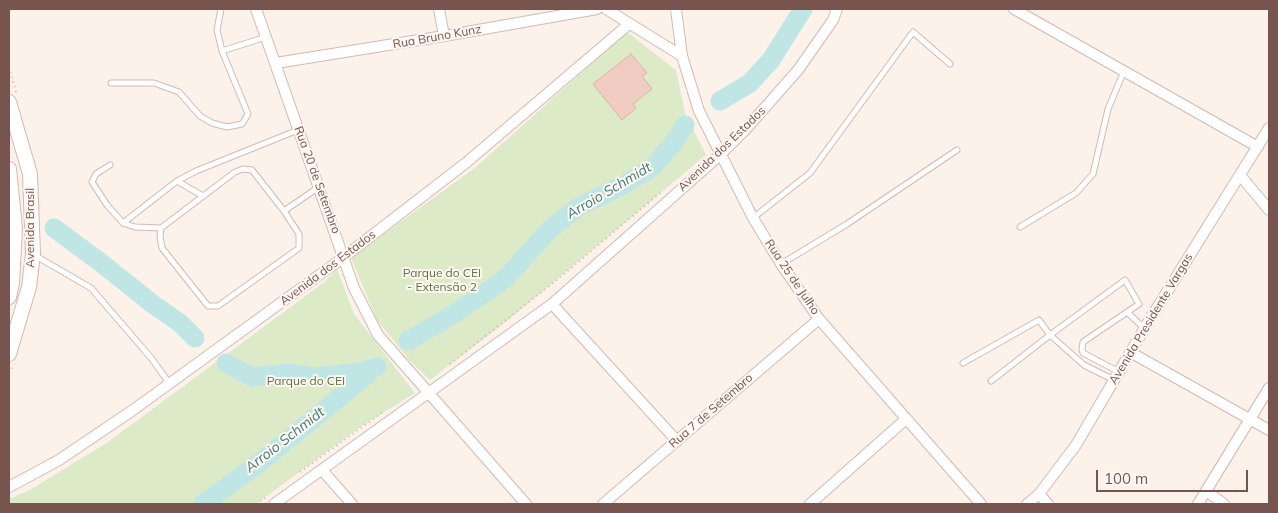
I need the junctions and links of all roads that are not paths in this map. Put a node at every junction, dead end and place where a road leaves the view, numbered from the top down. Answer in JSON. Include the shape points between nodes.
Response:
{"nodes":[{"id":1,"x":221,"y":9,"type":"edge"},
{"id":2,"x":256,"y":9,"type":"edge"},
{"id":3,"x":439,"y":9,"type":"edge"},
{"id":4,"x":597,"y":9,"type":"edge"},
{"id":5,"x":606,"y":9,"type":"edge"},
{"id":6,"x":676,"y":9,"type":"edge"},
{"id":7,"x":838,"y":9,"type":"edge"},
{"id":8,"x":1015,"y":9,"type":"edge"},
{"id":9,"x":629,"y":24,"type":"junction"},
{"id":10,"x":444,"y":36,"type":"junction"},
{"id":11,"x":266,"y":37,"type":"junction"},
{"id":12,"x":222,"y":50,"type":"junction"},
{"id":13,"x":682,"y":56,"type":"junction"},
{"id":14,"x":276,"y":63,"type":"junction"},
{"id":15,"x":950,"y":64,"type":"dead end"},
{"id":16,"x":1124,"y":71,"type":"junction"},
{"id":17,"x":111,"y":83,"type":"dead end"},
{"id":18,"x":9,"y":102,"type":"edge"},
{"id":19,"x":1269,"y":128,"type":"edge"},
{"id":20,"x":299,"y":130,"type":"junction"},
{"id":21,"x":1258,"y":147,"type":"junction"},
{"id":22,"x":957,"y":150,"type":"dead end"},
{"id":23,"x":721,"y":154,"type":"junction"},
{"id":24,"x":110,"y":165,"type":"dead end"},
{"id":25,"x":9,"y":171,"type":"edge"},
{"id":26,"x":1240,"y":175,"type":"junction"},
{"id":27,"x":177,"y":181,"type":"junction"},
{"id":28,"x":319,"y":186,"type":"junction"},
{"id":29,"x":203,"y":196,"type":"junction"},
{"id":30,"x":1269,"y":210,"type":"edge"},
{"id":31,"x":284,"y":211,"type":"junction"},
{"id":32,"x":753,"y":218,"type":"junction"},
{"id":33,"x":123,"y":223,"type":"junction"},
{"id":34,"x":12,"y":224,"type":"edge"},
{"id":35,"x":1020,"y":227,"type":"dead end"},
{"id":36,"x":161,"y":228,"type":"junction"},
{"id":37,"x":33,"y":254,"type":"junction"},
{"id":38,"x":344,"y":257,"type":"junction"},
{"id":39,"x":781,"y":264,"type":"junction"},
{"id":40,"x":9,"y":297,"type":"edge"},
{"id":41,"x":552,"y":304,"type":"junction"},
{"id":42,"x":1127,"y":312,"type":"junction"},
{"id":43,"x":819,"y":319,"type":"junction"},
{"id":44,"x":1144,"y":328,"type":"junction"},
{"id":45,"x":1050,"y":336,"type":"junction"},
{"id":46,"x":1130,"y":352,"type":"junction"},
{"id":47,"x":9,"y":354,"type":"edge"},
{"id":48,"x":963,"y":363,"type":"dead end"},
{"id":49,"x":1116,"y":376,"type":"junction"},
{"id":50,"x":991,"y":381,"type":"dead end"},
{"id":51,"x":169,"y":383,"type":"junction"},
{"id":52,"x":1269,"y":388,"type":"edge"},
{"id":53,"x":427,"y":393,"type":"junction"},
{"id":54,"x":906,"y":419,"type":"junction"},
{"id":55,"x":1251,"y":419,"type":"junction"},
{"id":56,"x":1269,"y":430,"type":"edge"},
{"id":57,"x":677,"y":440,"type":"junction"},
{"id":58,"x":322,"y":470,"type":"junction"},
{"id":59,"x":9,"y":487,"type":"edge"},
{"id":60,"x":1206,"y":492,"type":"junction"},
{"id":61,"x":1039,"y":494,"type":"junction"},
{"id":62,"x":274,"y":504,"type":"edge"},
{"id":63,"x":352,"y":504,"type":"edge"},
{"id":64,"x":526,"y":504,"type":"edge"},
{"id":65,"x":603,"y":504,"type":"edge"},
{"id":66,"x":810,"y":504,"type":"edge"},
{"id":67,"x":981,"y":504,"type":"edge"},
{"id":68,"x":1027,"y":504,"type":"edge"},
{"id":69,"x":1048,"y":504,"type":"edge"},
{"id":70,"x":1198,"y":504,"type":"edge"},
{"id":71,"x":1224,"y":504,"type":"edge"}],
"edges":[{"from":1,"to":12,"type":"lane","via":[[216,30]]},
{"from":2,"to":11,"type":"street","name":"Rua 20 de Setembro"},
{"from":3,"to":10,"type":"street"},
{"from":4,"to":10,"type":"street","name":"Rua Bruno Kunz"},
{"from":5,"to":9,"type":"street"},
{"from":6,"to":13,"type":"street","name":"Rua 25 de Julho"},
{"from":7,"to":23,"type":"street","name":"Avenida dos Estados","via":[[798,70]]},
{"from":8,"to":16,"type":"street"},
{"from":9,"to":13,"type":"street"},
{"from":9,"to":38,"type":"street","name":"Avenida dos Estados","via":[[467,162]]},
{"from":10,"to":14,"type":"street","name":"Rua Bruno Kunz"},
{"from":11,"to":12,"type":"lane"},
{"from":11,"to":14,"type":"street","name":"Rua 20 de Setembro"},
{"from":12,"to":17,"type":"lane","via":[[248,114],[242,124],[227,127],[212,123],[200,116],[179,92],[154,83]]},
{"from":13,"to":23,"type":"street","name":"Rua 25 de Julho","via":[[699,111]]},
{"from":14,"to":20,"type":"street","name":"Rua 20 de Setembro"},
{"from":15,"to":32,"type":"lane","via":[[913,32],[810,174]]},
{"from":16,"to":21,"type":"street"},
{"from":16,"to":35,"type":"lane","via":[[1108,109],[1093,174],[1076,193]]},
{"from":18,"to":37,"type":"main road","name":"Avenida Brasil","via":[[30,174]]},
{"from":19,"to":21,"type":"street","name":"Avenida Presidente Vargas"},
{"from":20,"to":27,"type":"lane"},
{"from":20,"to":28,"type":"street","name":"Rua 20 de Setembro"},
{"from":21,"to":26,"type":"street","name":"Avenida Presidente Vargas"},
{"from":22,"to":39,"type":"lane"},
{"from":23,"to":32,"type":"street","name":"Rua 25 de Julho"},
{"from":23,"to":41,"type":"street","name":"Avenida dos Estados"},
{"from":24,"to":33,"type":"lane","via":[[96,174],[92,182]]},
{"from":25,"to":34,"type":"main road","name":"Avenida Brasil"},
{"from":26,"to":30,"type":"street"},
{"from":26,"to":44,"type":"street","name":"Avenida Presidente Vargas"},
{"from":27,"to":29,"type":"lane"},
{"from":27,"to":33,"type":"lane"},
{"from":28,"to":31,"type":"lane"},
{"from":28,"to":38,"type":"street","name":"Rua 20 de Setembro"},
{"from":29,"to":31,"type":"lane","via":[[235,172],[252,170]]},
{"from":29,"to":36,"type":"lane"},
{"from":31,"to":36,"type":"lane","via":[[299,234],[299,248],[218,306],[212,307],[162,248]]},
{"from":32,"to":39,"type":"street","name":"Rua 25 de Julho"},
{"from":33,"to":36,"type":"lane"},
{"from":34,"to":40,"type":"main road","name":"Avenida Brasil"},
{"from":37,"to":47,"type":"main road","name":"Avenida Brasil","via":[[29,287]]},
{"from":37,"to":51,"type":"lane","via":[[91,288]]},
{"from":38,"to":51,"type":"street","name":"Avenida dos Estados"},
{"from":38,"to":53,"type":"street","name":"Rua 20 de Setembro","via":[[354,288],[378,335]]},
{"from":39,"to":43,"type":"street","name":"Rua 25 de Julho"},
{"from":41,"to":53,"type":"street","name":"Avenida dos Estados"},
{"from":41,"to":57,"type":"street"},
{"from":42,"to":44,"type":"lane"},
{"from":42,"to":45,"type":"lane","via":[[1139,304],[1125,280]]},
{"from":42,"to":49,"type":"lane","via":[[1083,342],[1084,353]]},
{"from":43,"to":54,"type":"street","name":"Rua 25 de Julho"},
{"from":43,"to":57,"type":"street","name":"Rua 7 de Setembro"},
{"from":44,"to":46,"type":"street","name":"Avenida Presidente Vargas"},
{"from":45,"to":48,"type":"lane","via":[[1039,320]]},
{"from":45,"to":49,"type":"lane","via":[[1084,365]]},
{"from":45,"to":50,"type":"lane"},
{"from":46,"to":49,"type":"street","name":"Avenida Presidente Vargas"},
{"from":46,"to":55,"type":"street"},
{"from":49,"to":61,"type":"street","name":"Avenida Presidente Vargas","via":[[1076,445]]},
{"from":51,"to":59,"type":"street","name":"Avenida dos Estados","via":[[59,460]]},
{"from":52,"to":55,"type":"street"},
{"from":53,"to":58,"type":"street","name":"Avenida dos Estados"},
{"from":53,"to":64,"type":"street","name":"Rua 20 de Setembro"},
{"from":54,"to":66,"type":"street"},
{"from":54,"to":67,"type":"street","name":"Rua 25 de Julho"},
{"from":55,"to":56,"type":"street"},
{"from":55,"to":60,"type":"street"},
{"from":57,"to":65,"type":"street","name":"Rua 7 de Setembro"},
{"from":58,"to":62,"type":"street","name":"Avenida dos Estados"},
{"from":58,"to":63,"type":"street"},
{"from":60,"to":70,"type":"street"},
{"from":60,"to":71,"type":"street"},
{"from":61,"to":68,"type":"street","name":"Avenida Presidente Vargas"},
{"from":61,"to":69,"type":"street"}]}
